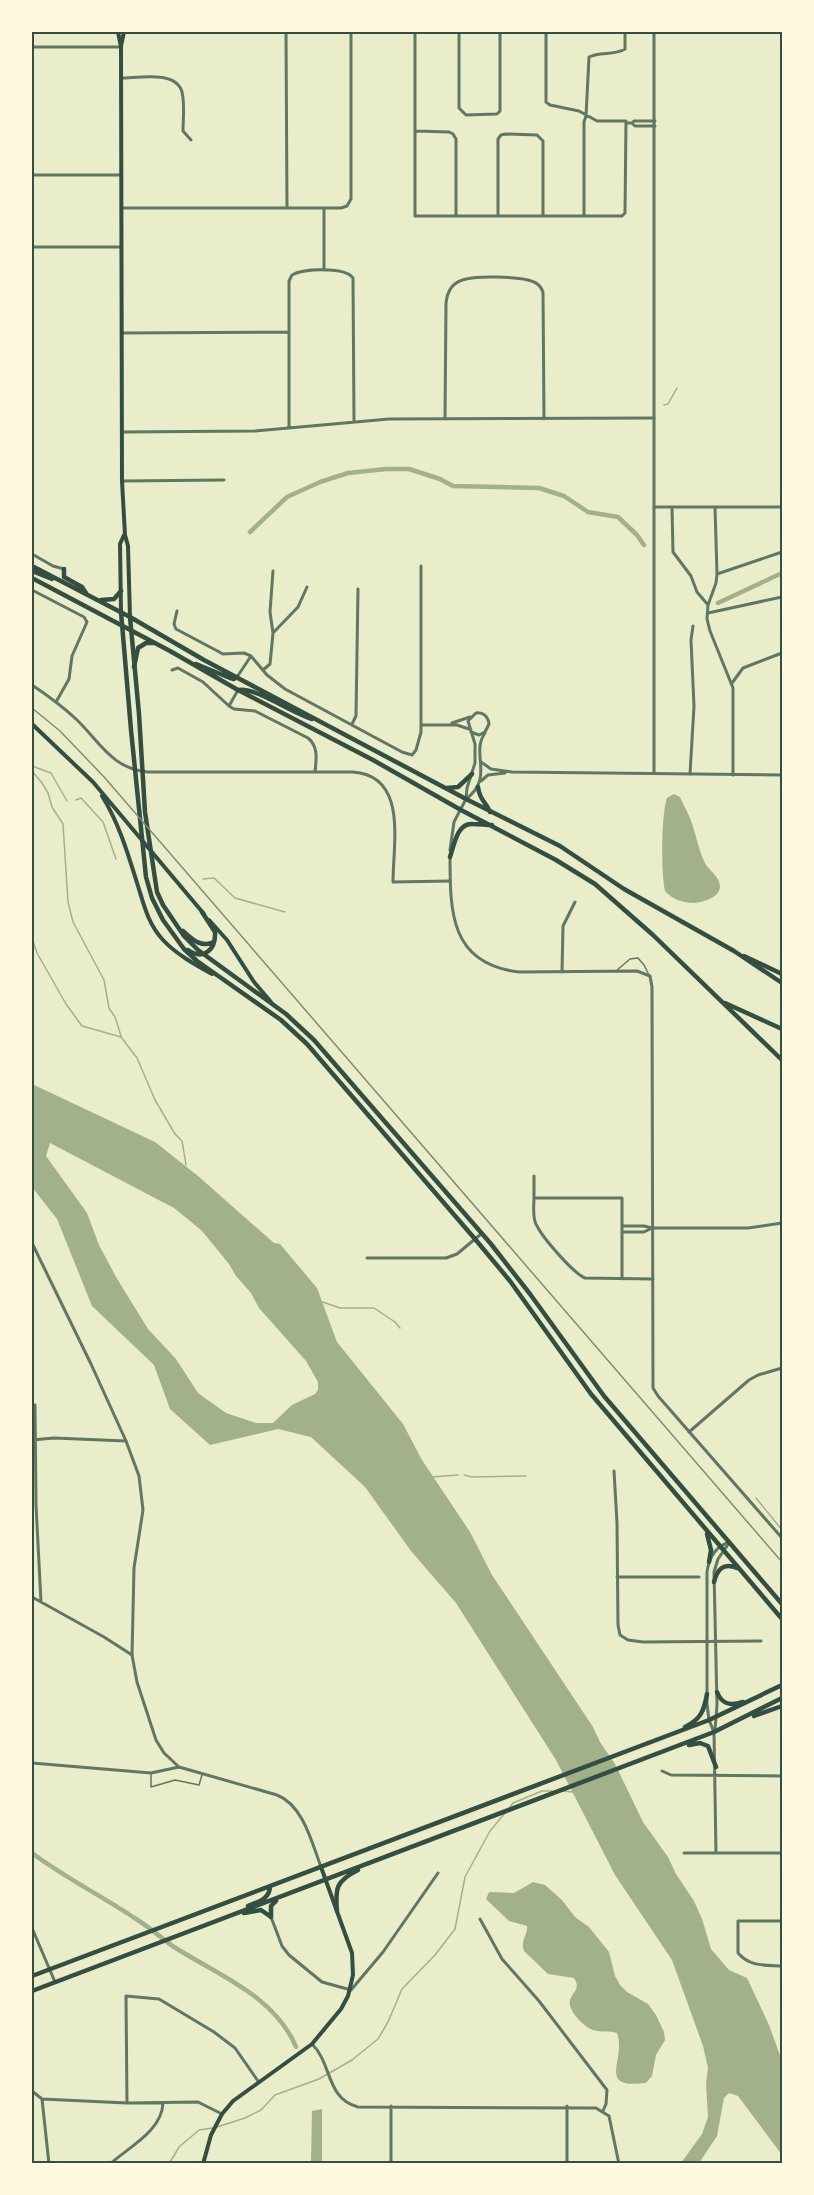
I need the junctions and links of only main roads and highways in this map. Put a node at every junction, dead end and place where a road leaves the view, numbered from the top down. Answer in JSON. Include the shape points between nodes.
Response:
{"nodes":[{"id":1,"x":118,"y":32,"type":"edge"},
{"id":2,"x":124,"y":32,"type":"edge"},
{"id":3,"x":121,"y":47,"type":"junction"},
{"id":4,"x":125,"y":535,"type":"junction"},
{"id":5,"x":32,"y":566,"type":"edge"},
{"id":6,"x":64,"y":569,"type":"road end"},
{"id":7,"x":32,"y":571,"type":"edge"},
{"id":8,"x":32,"y":578,"type":"edge"},
{"id":9,"x":60,"y":581,"type":"junction"},
{"id":10,"x":121,"y":591,"type":"junction"},
{"id":11,"x":88,"y":595,"type":"junction"},
{"id":12,"x":93,"y":598,"type":"junction"},
{"id":13,"x":121,"y":612,"type":"junction"},
{"id":14,"x":130,"y":617,"type":"junction"},
{"id":15,"x":121,"y":626,"type":"junction"},
{"id":16,"x":131,"y":630,"type":"junction"},
{"id":17,"x":170,"y":651,"type":"junction"},
{"id":18,"x":190,"y":662,"type":"junction"},
{"id":19,"x":134,"y":668,"type":"junction"},
{"id":20,"x":237,"y":677,"type":"junction"},
{"id":21,"x":238,"y":690,"type":"junction"},
{"id":22,"x":322,"y":722,"type":"junction"},
{"id":23,"x":32,"y":724,"type":"edge"},
{"id":24,"x":472,"y":774,"type":"road end"},
{"id":25,"x":93,"y":782,"type":"junction"},
{"id":26,"x":479,"y":785,"type":"road end"},
{"id":27,"x":443,"y":787,"type":"junction"},
{"id":28,"x":490,"y":812,"type":"junction"},
{"id":29,"x":492,"y":825,"type":"junction"},
{"id":30,"x":450,"y":857,"type":"road end"},
{"id":31,"x":202,"y":912,"type":"junction"},
{"id":32,"x":176,"y":924,"type":"junction"},
{"id":33,"x":178,"y":940,"type":"junction"},
{"id":34,"x":214,"y":942,"type":"junction"},
{"id":35,"x":734,"y":951,"type":"junction"},
{"id":36,"x":203,"y":955,"type":"junction"},
{"id":37,"x":783,"y":974,"type":"edge"},
{"id":38,"x":224,"y":980,"type":"junction"},
{"id":39,"x":783,"y":983,"type":"edge"},
{"id":40,"x":722,"y":1002,"type":"junction"},
{"id":41,"x":277,"y":1007,"type":"junction"},
{"id":42,"x":783,"y":1029,"type":"edge"},
{"id":43,"x":783,"y":1060,"type":"edge"},
{"id":44,"x":361,"y":1094,"type":"junction"},
{"id":45,"x":355,"y":1100,"type":"junction"},
{"id":46,"x":701,"y":1524,"type":"junction"},
{"id":47,"x":709,"y":1562,"type":"road end"},
{"id":48,"x":740,"y":1570,"type":"junction"},
{"id":49,"x":714,"y":1582,"type":"road end"},
{"id":50,"x":783,"y":1604,"type":"edge"},
{"id":51,"x":783,"y":1619,"type":"edge"},
{"id":52,"x":783,"y":1685,"type":"edge"},
{"id":53,"x":717,"y":1692,"type":"road end"},
{"id":54,"x":707,"y":1694,"type":"road end"},
{"id":55,"x":760,"y":1696,"type":"junction"},
{"id":56,"x":783,"y":1698,"type":"edge"},
{"id":57,"x":783,"y":1706,"type":"edge"},
{"id":58,"x":734,"y":1724,"type":"junction"},
{"id":59,"x":664,"y":1737,"type":"junction"},
{"id":60,"x":666,"y":1751,"type":"junction"},
{"id":61,"x":716,"y":1767,"type":"road end"},
{"id":62,"x":373,"y":1861,"type":"junction"},
{"id":63,"x":321,"y":1867,"type":"junction"},
{"id":64,"x":325,"y":1880,"type":"junction"},
{"id":65,"x":270,"y":1886,"type":"junction"},
{"id":66,"x":290,"y":1893,"type":"junction"},
{"id":67,"x":337,"y":1911,"type":"junction"},
{"id":68,"x":221,"y":1919,"type":"junction"},
{"id":69,"x":32,"y":1976,"type":"edge"},
{"id":70,"x":32,"y":1991,"type":"edge"},
{"id":71,"x":203,"y":2163,"type":"edge"}],
"edges":[{"from":1,"to":3,"type":"main road"},
{"from":2,"to":3,"type":"main road"},
{"from":3,"to":4,"type":"main road"},
{"from":4,"to":10,"type":"main road","via":[[120,544]]},
{"from":4,"to":14,"type":"main road"},
{"from":5,"to":9,"type":"main road"},
{"from":6,"to":11,"type":"main road","via":[[64,577]]},
{"from":7,"to":9,"type":"main road"},
{"from":8,"to":15,"type":"main road"},
{"from":9,"to":11,"type":"main road"},
{"from":10,"to":12,"type":"main road","via":[[111,601]]},
{"from":10,"to":13,"type":"main road"},
{"from":11,"to":12,"type":"main road"},
{"from":12,"to":13,"type":"main road"},
{"from":13,"to":14,"type":"main road"},
{"from":13,"to":15,"type":"main road"},
{"from":14,"to":16,"type":"main road"},
{"from":14,"to":20,"type":"main road"},
{"from":15,"to":16,"type":"main road"},
{"from":15,"to":33,"type":"main road","via":[[146,877],[163,920]]},
{"from":16,"to":17,"type":"main road"},
{"from":16,"to":19,"type":"main road"},
{"from":17,"to":18,"type":"main road"},
{"from":17,"to":19,"type":"main road","via":[[154,643],[143,644],[137,650]]},
{"from":18,"to":20,"type":"main road","via":[[230,678]]},
{"from":18,"to":21,"type":"main road"},
{"from":19,"to":32,"type":"main road","via":[[145,812],[157,892]]},
{"from":20,"to":22,"type":"main road"},
{"from":21,"to":22,"type":"main road","via":[[252,690],[296,714]]},
{"from":21,"to":29,"type":"main road"},
{"from":22,"to":27,"type":"main road"},
{"from":23,"to":25,"type":"main road"},
{"from":24,"to":27,"type":"main road","via":[[458,787]]},
{"from":25,"to":31,"type":"main road"},
{"from":25,"to":38,"type":"main road","via":[[119,828],[152,925],[174,950]]},
{"from":26,"to":28,"type":"main road","via":[[481,800]]},
{"from":27,"to":28,"type":"main road"},
{"from":28,"to":35,"type":"main road","via":[[560,846],[640,899]]},
{"from":29,"to":30,"type":"main road","via":[[463,826]]},
{"from":29,"to":40,"type":"main road","via":[[609,894]]},
{"from":31,"to":34,"type":"main road","via":[[216,936]]},
{"from":31,"to":41,"type":"main road"},
{"from":32,"to":34,"type":"main road","via":[[198,943]]},
{"from":32,"to":36,"type":"main road"},
{"from":33,"to":36,"type":"main road","via":[[194,954]]},
{"from":33,"to":38,"type":"main road","via":[[183,949]]},
{"from":34,"to":36,"type":"main road"},
{"from":35,"to":37,"type":"main road"},
{"from":35,"to":39,"type":"main road"},
{"from":36,"to":41,"type":"main road"},
{"from":38,"to":45,"type":"main road","via":[[308,1044]]},
{"from":40,"to":42,"type":"main road"},
{"from":40,"to":43,"type":"main road"},
{"from":41,"to":44,"type":"main road","via":[[305,1031]]},
{"from":44,"to":45,"type":"main road"},
{"from":44,"to":50,"type":"main road","via":[[530,1294],[597,1388]]},
{"from":45,"to":46,"type":"main road","via":[[510,1281],[591,1394]]},
{"from":46,"to":47,"type":"main road","via":[[710,1544]]},
{"from":46,"to":48,"type":"main road"},
{"from":48,"to":49,"type":"main road","via":[[724,1566]]},
{"from":48,"to":51,"type":"main road"},
{"from":52,"to":55,"type":"main road"},
{"from":53,"to":55,"type":"main road","via":[[729,1704]]},
{"from":54,"to":59,"type":"main road","via":[[699,1718]]},
{"from":55,"to":59,"type":"main road"},
{"from":56,"to":58,"type":"main road"},
{"from":57,"to":58,"type":"main road"},
{"from":58,"to":60,"type":"main road"},
{"from":59,"to":63,"type":"main road"},
{"from":60,"to":61,"type":"main road","via":[[703,1743],[710,1748]]},
{"from":60,"to":62,"type":"main road"},
{"from":62,"to":64,"type":"main road"},
{"from":62,"to":67,"type":"main road","via":[[340,1882]]},
{"from":63,"to":64,"type":"main road"},
{"from":63,"to":65,"type":"main road"},
{"from":64,"to":66,"type":"main road"},
{"from":64,"to":67,"type":"main road"},
{"from":65,"to":68,"type":"main road","via":[[267,1897]]},
{"from":65,"to":69,"type":"main road"},
{"from":66,"to":68,"type":"main road"},
{"from":66,"to":68,"type":"main road","via":[[273,1902],[271,1917],[258,1910]]},
{"from":67,"to":71,"type":"main road","via":[[352,1953],[353,1976],[341,2009],[312,2044],[233,2101],[217,2122]]},
{"from":68,"to":70,"type":"main road"}]}
